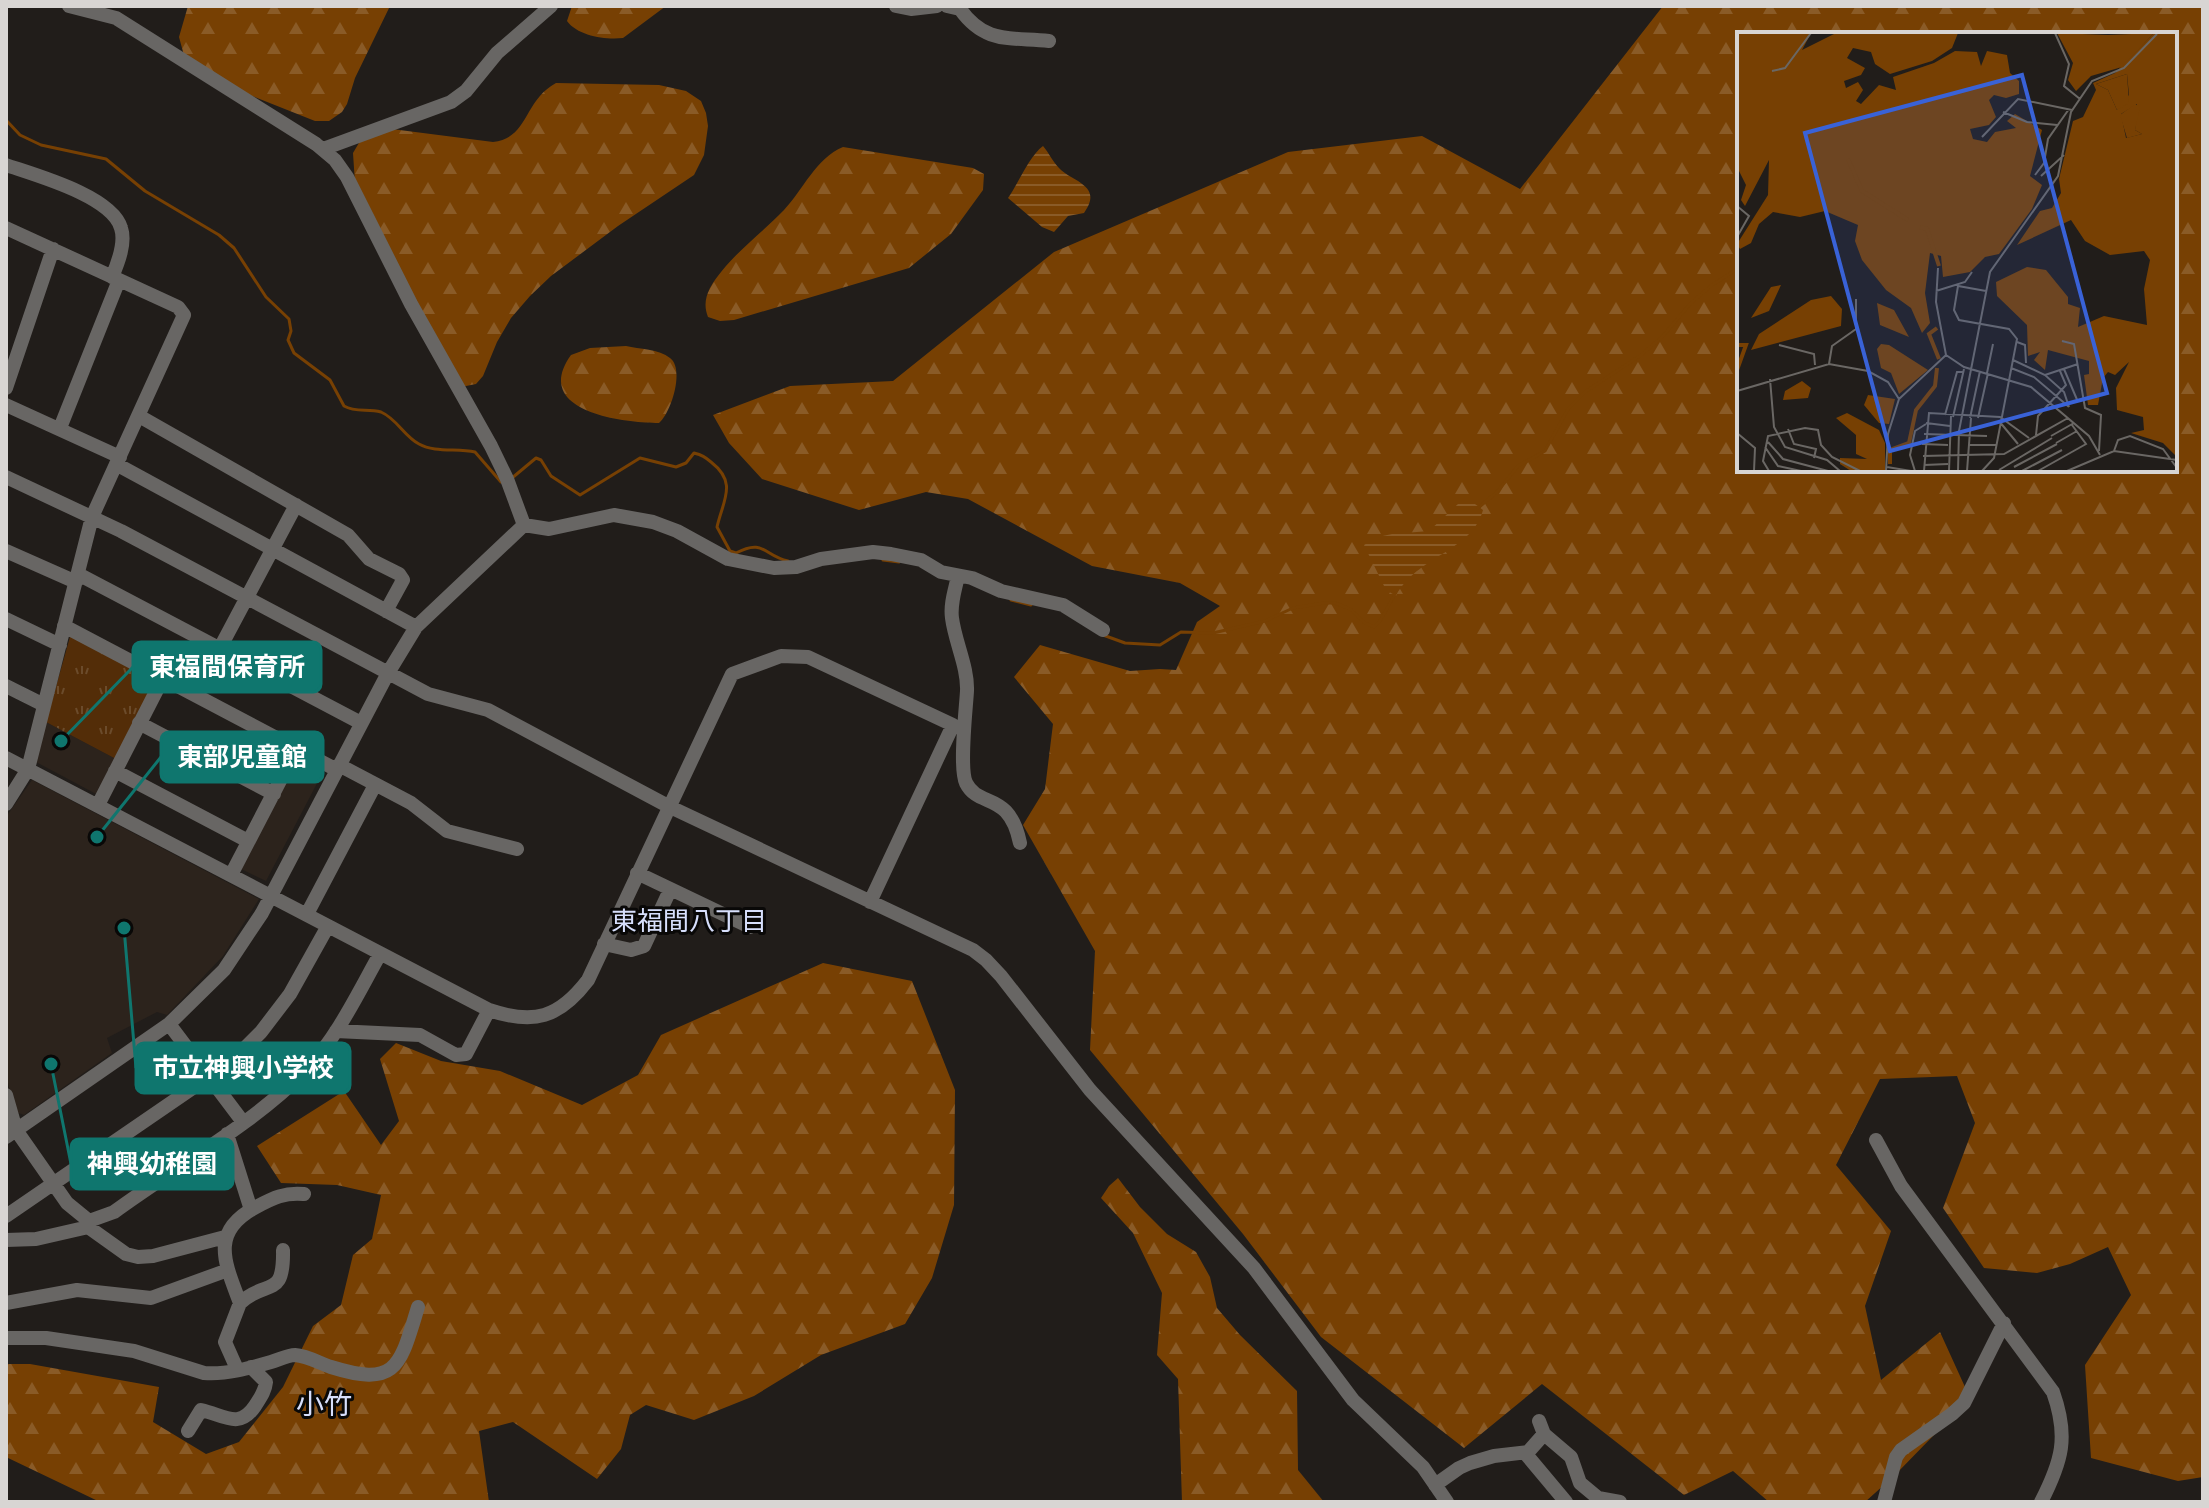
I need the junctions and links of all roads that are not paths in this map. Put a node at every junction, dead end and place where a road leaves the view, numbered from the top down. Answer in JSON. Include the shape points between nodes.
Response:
{"nodes":[{"id":1,"x":69,"y":6,"type":"edge"},
{"id":2,"x":551,"y":6,"type":"edge"},
{"id":3,"x":896,"y":6,"type":"edge"},
{"id":4,"x":937,"y":6,"type":"edge"},
{"id":5,"x":947,"y":6,"type":"edge"},
{"id":6,"x":1049,"y":41,"type":"dead end"},
{"id":7,"x":323,"y":149,"type":"junction"},
{"id":8,"x":6,"y":165,"type":"edge"},
{"id":9,"x":6,"y":228,"type":"edge"},
{"id":10,"x":53,"y":249,"type":"junction"},
{"id":11,"x":116,"y":279,"type":"junction"},
{"id":12,"x":6,"y":388,"type":"edge"},
{"id":13,"x":6,"y":405,"type":"edge"},
{"id":14,"x":139,"y":416,"type":"junction"},
{"id":15,"x":60,"y":428,"type":"junction"},
{"id":16,"x":118,"y":460,"type":"junction"},
{"id":17,"x":6,"y":477,"type":"edge"},
{"id":18,"x":296,"y":505,"type":"junction"},
{"id":19,"x":92,"y":517,"type":"junction"},
{"id":20,"x":524,"y":525,"type":"junction"},
{"id":21,"x":272,"y":549,"type":"junction"},
{"id":22,"x":6,"y":551,"type":"edge"},
{"id":23,"x":958,"y":576,"type":"junction"},
{"id":24,"x":77,"y":578,"type":"junction"},
{"id":25,"x":246,"y":598,"type":"junction"},
{"id":26,"x":386,"y":611,"type":"junction"},
{"id":27,"x":6,"y":619,"type":"edge"},
{"id":28,"x":64,"y":626,"type":"junction"},
{"id":29,"x":416,"y":627,"type":"junction"},
{"id":30,"x":1103,"y":630,"type":"dead end"},
{"id":31,"x":60,"y":645,"type":"junction"},
{"id":32,"x":219,"y":648,"type":"junction"},
{"id":33,"x":388,"y":673,"type":"junction"},
{"id":34,"x":163,"y":678,"type":"junction"},
{"id":35,"x":6,"y":686,"type":"edge"},
{"id":36,"x":195,"y":695,"type":"junction"},
{"id":37,"x":44,"y":705,"type":"junction"},
{"id":38,"x":958,"y":722,"type":"junction"},
{"id":39,"x":139,"y":723,"type":"junction"},
{"id":40,"x":361,"y":723,"type":"junction"},
{"id":41,"x":297,"y":748,"type":"junction"},
{"id":42,"x":6,"y":759,"type":"edge"},
{"id":43,"x":338,"y":767,"type":"junction"},
{"id":44,"x":28,"y":769,"type":"junction"},
{"id":45,"x":115,"y":771,"type":"junction"},
{"id":46,"x":375,"y":785,"type":"junction"},
{"id":47,"x":274,"y":794,"type":"junction"},
{"id":48,"x":6,"y":804,"type":"edge"},
{"id":49,"x":98,"y":805,"type":"junction"},
{"id":50,"x":668,"y":806,"type":"junction"},
{"id":51,"x":248,"y":841,"type":"junction"},
{"id":52,"x":1020,"y":843,"type":"dead end"},
{"id":53,"x":517,"y":849,"type":"dead end"},
{"id":54,"x":637,"y":873,"type":"junction"},
{"id":55,"x":231,"y":875,"type":"junction"},
{"id":56,"x":670,"y":890,"type":"junction"},
{"id":57,"x":271,"y":896,"type":"junction"},
{"id":58,"x":870,"y":902,"type":"junction"},
{"id":59,"x":307,"y":914,"type":"junction"},
{"id":60,"x":328,"y":926,"type":"junction"},
{"id":61,"x":750,"y":927,"type":"dead end"},
{"id":62,"x":604,"y":944,"type":"junction"},
{"id":63,"x":380,"y":954,"type":"junction"},
{"id":64,"x":489,"y":1010,"type":"junction"},
{"id":65,"x":169,"y":1024,"type":"junction"},
{"id":66,"x":336,"y":1031,"type":"junction"},
{"id":67,"x":208,"y":1078,"type":"junction"},
{"id":68,"x":6,"y":1095,"type":"edge"},
{"id":69,"x":243,"y":1122,"type":"junction"},
{"id":70,"x":11,"y":1134,"type":"edge"},
{"id":71,"x":227,"y":1134,"type":"junction"},
{"id":72,"x":1876,"y":1140,"type":"dead end"},
{"id":73,"x":53,"y":1184,"type":"junction"},
{"id":74,"x":304,"y":1194,"type":"dead end"},
{"id":75,"x":251,"y":1210,"type":"junction"},
{"id":76,"x":6,"y":1216,"type":"edge"},
{"id":77,"x":89,"y":1221,"type":"junction"},
{"id":78,"x":225,"y":1237,"type":"junction"},
{"id":79,"x":6,"y":1240,"type":"edge"},
{"id":80,"x":283,"y":1250,"type":"dead end"},
{"id":81,"x":228,"y":1270,"type":"junction"},
{"id":82,"x":6,"y":1303,"type":"edge"},
{"id":83,"x":240,"y":1303,"type":"junction"},
{"id":84,"x":418,"y":1307,"type":"dead end"},
{"id":85,"x":2004,"y":1323,"type":"junction"},
{"id":86,"x":6,"y":1338,"type":"edge"},
{"id":87,"x":244,"y":1368,"type":"junction"},
{"id":88,"x":188,"y":1431,"type":"dead end"},
{"id":89,"x":1525,"y":1453,"type":"junction"},
{"id":90,"x":1435,"y":1485,"type":"junction"},
{"id":91,"x":1597,"y":1500,"type":"edge"},
{"id":92,"x":1447,"y":1502,"type":"edge"},
{"id":93,"x":1566,"y":1502,"type":"edge"},
{"id":94,"x":1620,"y":1502,"type":"edge"},
{"id":95,"x":1884,"y":1502,"type":"edge"},
{"id":96,"x":2041,"y":1502,"type":"edge"}],
"edges":[{"from":1,"to":7,"type":"street","via":[[116,18]]},
{"from":2,"to":7,"type":"street","via":[[451,102]]},
{"from":3,"to":4,"type":"street"},
{"from":5,"to":6,"type":"street","via":[[960,9],[971,24],[991,35]]},
{"from":7,"to":20,"type":"street","via":[[347,177],[491,446]]},
{"from":8,"to":11,"type":"street","via":[[82,193],[118,220],[123,237]]},
{"from":9,"to":10,"type":"street"},
{"from":10,"to":11,"type":"street"},
{"from":10,"to":12,"type":"street"},
{"from":11,"to":14,"type":"street","via":[[178,307],[184,315]]},
{"from":11,"to":15,"type":"street"},
{"from":13,"to":15,"type":"street"},
{"from":14,"to":16,"type":"street"},
{"from":14,"to":18,"type":"street"},
{"from":15,"to":16,"type":"street"},
{"from":16,"to":19,"type":"street"},
{"from":16,"to":21,"type":"street"},
{"from":17,"to":19,"type":"street"},
{"from":18,"to":21,"type":"street"},
{"from":18,"to":26,"type":"street","via":[[348,535],[369,559],[399,574],[403,580]]},
{"from":19,"to":24,"type":"street"},
{"from":19,"to":25,"type":"street"},
{"from":20,"to":23,"type":"street","via":[[549,529],[614,515],[677,531],[728,559],[774,568],[873,552],[921,560]]},
{"from":20,"to":29,"type":"street"},
{"from":21,"to":25,"type":"street"},
{"from":21,"to":26,"type":"street"},
{"from":22,"to":24,"type":"street"},
{"from":23,"to":30,"type":"street","via":[[1063,605]]},
{"from":23,"to":38,"type":"street","via":[[951,608],[967,688]]},
{"from":24,"to":28,"type":"street"},
{"from":24,"to":32,"type":"street"},
{"from":25,"to":32,"type":"street"},
{"from":25,"to":33,"type":"street"},
{"from":26,"to":29,"type":"street"},
{"from":27,"to":31,"type":"street"},
{"from":28,"to":31,"type":"street"},
{"from":28,"to":34,"type":"street"},
{"from":29,"to":33,"type":"street"},
{"from":31,"to":37,"type":"street"},
{"from":32,"to":36,"type":"street"},
{"from":32,"to":40,"type":"street"},
{"from":33,"to":40,"type":"street"},
{"from":33,"to":50,"type":"street","via":[[428,694],[488,710]]},
{"from":34,"to":36,"type":"street"},
{"from":34,"to":39,"type":"street"},
{"from":35,"to":37,"type":"street"},
{"from":36,"to":41,"type":"street"},
{"from":37,"to":44,"type":"street"},
{"from":38,"to":50,"type":"street","via":[[808,657],[781,656],[732,674]]},
{"from":38,"to":52,"type":"street","via":[[966,733],[967,786],[1004,807]]},
{"from":38,"to":58,"type":"street"},
{"from":39,"to":45,"type":"street"},
{"from":39,"to":47,"type":"street"},
{"from":40,"to":43,"type":"street"},
{"from":41,"to":43,"type":"street"},
{"from":41,"to":47,"type":"street"},
{"from":42,"to":44,"type":"street"},
{"from":43,"to":46,"type":"street"},
{"from":43,"to":57,"type":"street"},
{"from":44,"to":48,"type":"street"},
{"from":44,"to":49,"type":"street"},
{"from":45,"to":49,"type":"street"},
{"from":45,"to":51,"type":"street"},
{"from":46,"to":53,"type":"street","via":[[411,803],[447,831]]},
{"from":46,"to":59,"type":"street"},
{"from":47,"to":51,"type":"street"},
{"from":49,"to":55,"type":"street"},
{"from":50,"to":54,"type":"street"},
{"from":50,"to":58,"type":"street"},
{"from":51,"to":55,"type":"street"},
{"from":54,"to":56,"type":"street"},
{"from":54,"to":62,"type":"street"},
{"from":55,"to":57,"type":"street"},
{"from":56,"to":61,"type":"street"},
{"from":56,"to":62,"type":"street","via":[[644,946],[631,950]]},
{"from":57,"to":59,"type":"street"},
{"from":57,"to":65,"type":"street","via":[[224,970]]},
{"from":58,"to":90,"type":"street","via":[[986,960],[1090,1090],[1254,1268],[1353,1400]]},
{"from":59,"to":60,"type":"street"},
{"from":60,"to":63,"type":"street"},
{"from":60,"to":67,"type":"street","via":[[290,994],[261,1032]]},
{"from":62,"to":64,"type":"street","via":[[588,980],[559,1010],[528,1018]]},
{"from":63,"to":64,"type":"street"},
{"from":63,"to":66,"type":"street"},
{"from":64,"to":66,"type":"street","via":[[466,1054],[456,1055],[420,1035]]},
{"from":65,"to":67,"type":"street"},
{"from":65,"to":70,"type":"street"},
{"from":66,"to":69,"type":"street","via":[[309,1067]]},
{"from":67,"to":69,"type":"street"},
{"from":67,"to":73,"type":"street"},
{"from":68,"to":70,"type":"street"},
{"from":69,"to":71,"type":"street"},
{"from":70,"to":73,"type":"street"},
{"from":71,"to":75,"type":"street"},
{"from":71,"to":77,"type":"street","via":[[114,1212]]},
{"from":72,"to":85,"type":"street","via":[[1901,1186]]},
{"from":73,"to":76,"type":"street"},
{"from":73,"to":77,"type":"street"},
{"from":74,"to":75,"type":"street","via":[[285,1193]]},
{"from":75,"to":78,"type":"street"},
{"from":77,"to":78,"type":"street","via":[[91,1229],[138,1257]]},
{"from":77,"to":79,"type":"street","via":[[84,1228],[36,1239]]},
{"from":78,"to":81,"type":"street"},
{"from":80,"to":83,"type":"street","via":[[284,1273],[277,1284]]},
{"from":81,"to":82,"type":"street","via":[[151,1298],[77,1290]]},
{"from":81,"to":83,"type":"street"},
{"from":83,"to":87,"type":"street","via":[[225,1342]]},
{"from":84,"to":87,"type":"street","via":[[403,1357],[381,1375],[355,1374],[293,1355]]},
{"from":85,"to":95,"type":"street","via":[[1964,1403],[1896,1457]]},
{"from":85,"to":96,"type":"street","via":[[2041,1372],[2060,1412],[2061,1455]]},
{"from":86,"to":87,"type":"street","via":[[46,1338],[134,1351],[204,1373]]},
{"from":87,"to":88,"type":"street","via":[[266,1382],[248,1417],[238,1421],[201,1410]]},
{"from":89,"to":90,"type":"street","via":[[1470,1463]]},
{"from":89,"to":91,"type":"street","via":[[1542,1428],[1571,1457],[1580,1483]]},
{"from":89,"to":93,"type":"street"},
{"from":90,"to":92,"type":"street"},
{"from":91,"to":94,"type":"street"}]}
